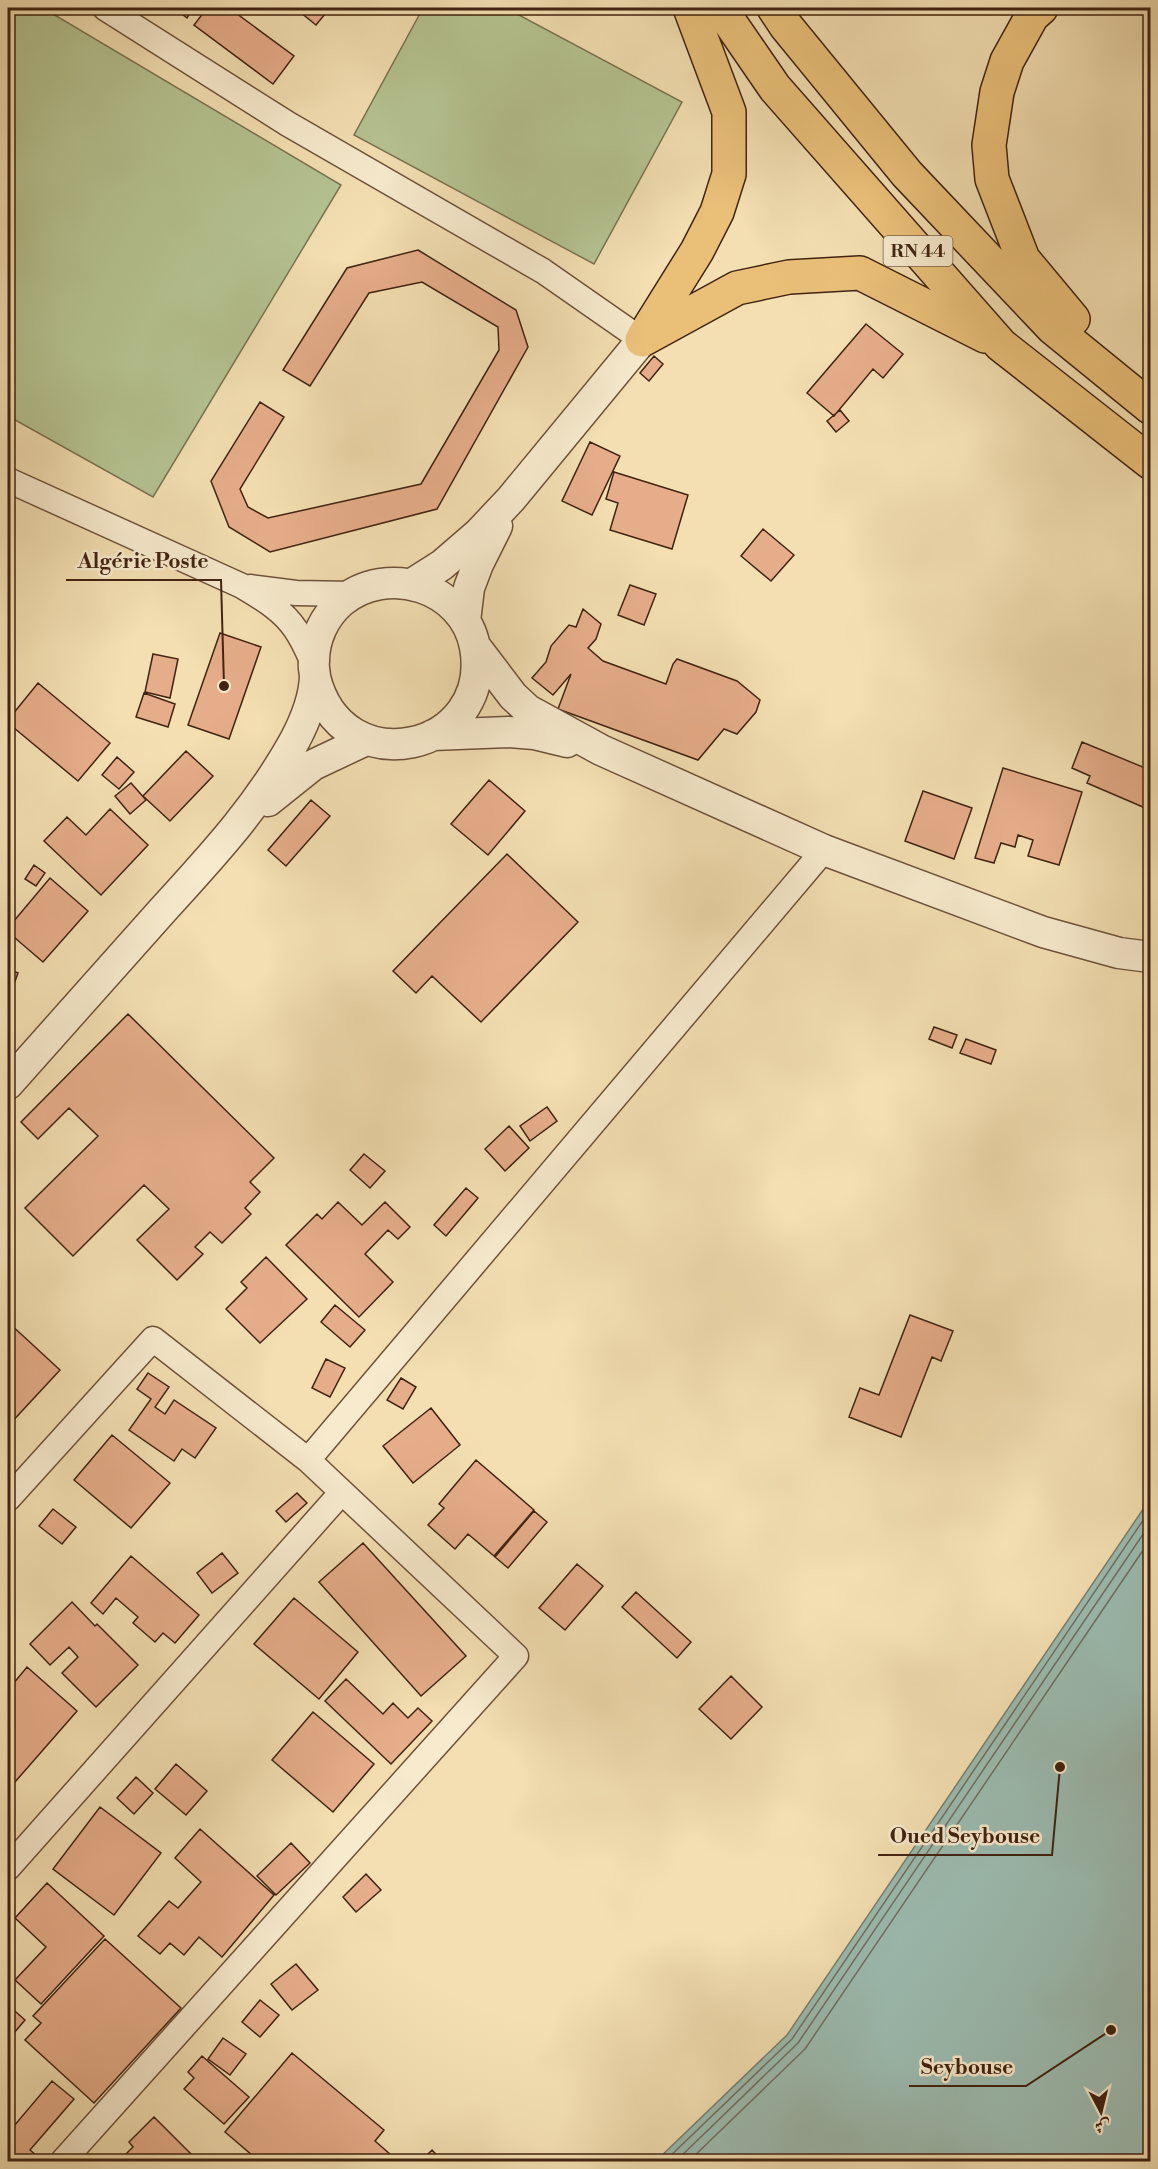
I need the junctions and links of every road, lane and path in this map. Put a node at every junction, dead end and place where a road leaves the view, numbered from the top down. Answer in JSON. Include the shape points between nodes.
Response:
{"nodes":[{"id":1,"x":105,"y":8,"type":"edge"},
{"id":2,"x":690,"y":8,"type":"edge"},
{"id":3,"x":720,"y":8,"type":"edge"},
{"id":4,"x":774,"y":8,"type":"edge"},
{"id":5,"x":1041,"y":8,"type":"edge"},
{"id":6,"x":642,"y":340,"type":"junction"},
{"id":7,"x":1001,"y":345,"type":"junction"},
{"id":8,"x":1150,"y":401,"type":"edge"},
{"id":9,"x":1150,"y":407,"type":"edge"},
{"id":10,"x":1150,"y":462,"type":"edge"},
{"id":11,"x":8,"y":480,"type":"edge"},
{"id":12,"x":510,"y":499,"type":"junction"},
{"id":13,"x":412,"y":584,"type":"junction"},
{"id":14,"x":242,"y":586,"type":"junction"},
{"id":15,"x":352,"y":594,"type":"junction"},
{"id":16,"x":470,"y":633,"type":"junction"},
{"id":17,"x":314,"y":670,"type":"junction"},
{"id":18,"x":433,"y":735,"type":"junction"},
{"id":19,"x":366,"y":740,"type":"junction"},
{"id":20,"x":601,"y":750,"type":"junction"},
{"id":21,"x":242,"y":822,"type":"junction"},
{"id":22,"x":824,"y":850,"type":"junction"},
{"id":23,"x":1150,"y":957,"type":"edge"},
{"id":24,"x":8,"y":1084,"type":"edge"},
{"id":25,"x":308,"y":1460,"type":"junction"},
{"id":26,"x":342,"y":1492,"type":"junction"},
{"id":27,"x":8,"y":1499,"type":"edge"},
{"id":28,"x":8,"y":1868,"type":"edge"},
{"id":29,"x":62,"y":2162,"type":"edge"}],
"edges":[{"from":1,"to":6,"type":"street","via":[[288,124],[543,271]]},
{"from":2,"to":6,"type":"highway","via":[[729,112],[729,174],[717,212],[698,251]]},
{"from":3,"to":7,"type":"highway","number":"RN 44","via":[[775,88]]},
{"from":4,"to":9,"type":"highway","number":"RN 44","via":[[907,174],[1053,328]]},
{"from":5,"to":8,"type":"highway","via":[[1032,16],[1007,61],[997,92],[990,144],[992,179],[1023,259],[1066,312]]},
{"from":6,"to":7,"type":"highway","via":[[737,288],[789,277],[860,273]]},
{"from":6,"to":12,"type":"street"},
{"from":7,"to":10,"type":"highway","number":"RN 44"},
{"from":11,"to":14,"type":"street"},
{"from":12,"to":13,"type":"street","via":[[462,549]]},
{"from":12,"to":16,"type":"street","via":[[469,588]]},
{"from":13,"to":15,"type":"street","via":[[381,583]]},
{"from":13,"to":16,"type":"street","via":[[448,601]]},
{"from":14,"to":15,"type":"street","via":[[296,593]]},
{"from":14,"to":17,"type":"street","via":[[285,616],[296,629]]},
{"from":15,"to":17,"type":"street","via":[[324,624],[318,636]]},
{"from":16,"to":18,"type":"street","via":[[476,672],[469,697],[454,719]]},
{"from":16,"to":20,"type":"street","via":[[513,696],[528,710]]},
{"from":17,"to":19,"type":"street","via":[[318,691],[332,715]]},
{"from":17,"to":21,"type":"street","via":[[306,720],[277,774]]},
{"from":18,"to":19,"type":"street","via":[[401,744]]},
{"from":18,"to":20,"type":"street","via":[[534,734]]},
{"from":19,"to":21,"type":"street","via":[[313,765]]},
{"from":20,"to":22,"type":"street"},
{"from":21,"to":24,"type":"street"},
{"from":22,"to":23,"type":"street","via":[[1043,932],[1119,953]]},
{"from":22,"to":25,"type":"street"},
{"from":25,"to":26,"type":"street"},
{"from":25,"to":27,"type":"street","via":[[153,1339]]},
{"from":26,"to":28,"type":"street"},
{"from":26,"to":29,"type":"street","via":[[516,1656]]}]}
